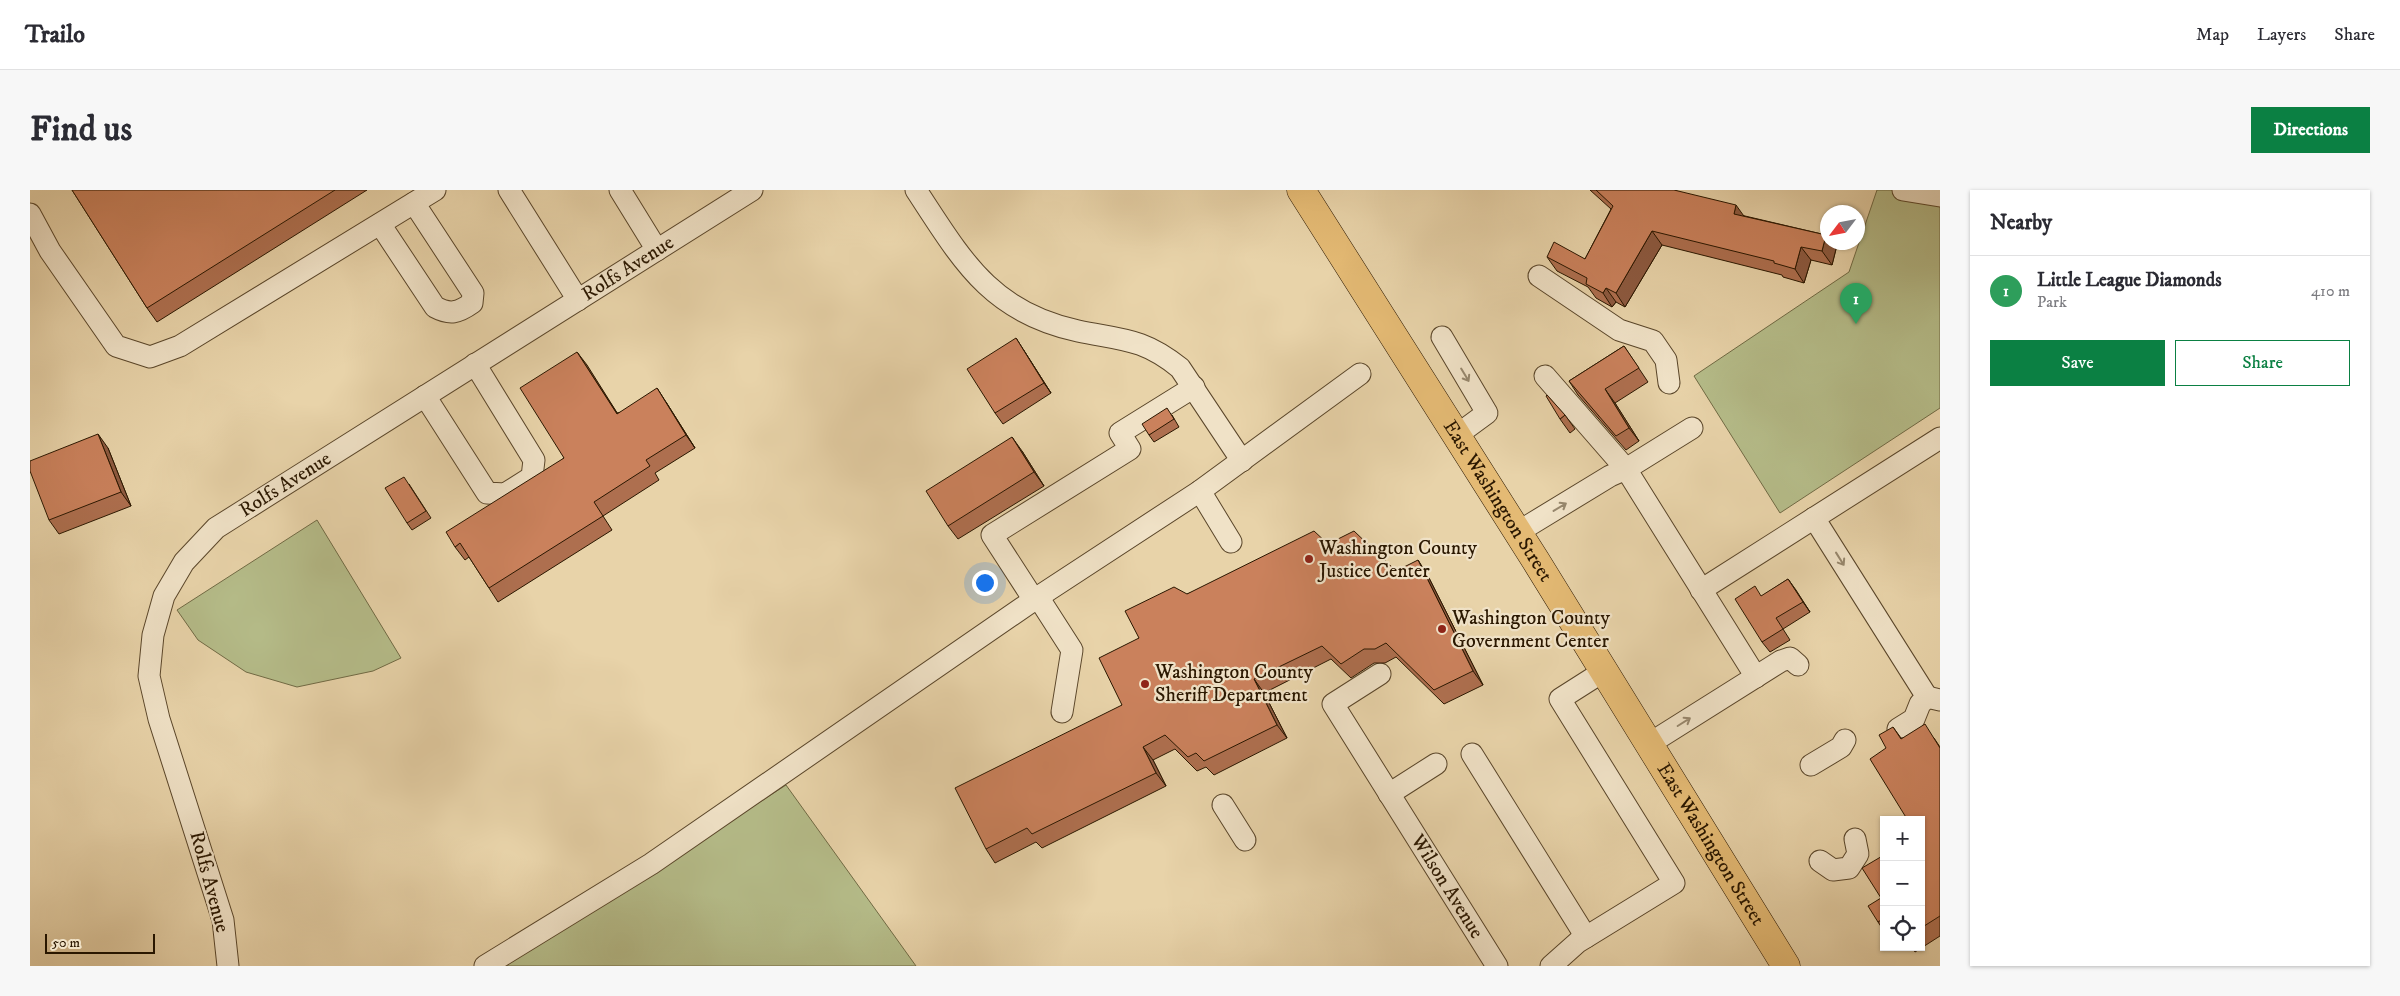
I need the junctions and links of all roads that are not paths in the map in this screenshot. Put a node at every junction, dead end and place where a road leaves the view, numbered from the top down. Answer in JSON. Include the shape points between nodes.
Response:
{"nodes":[{"id":1,"x":434,"y":190,"type":"edge"},
{"id":2,"x":509,"y":190,"type":"edge"},
{"id":3,"x":620,"y":190,"type":"edge"},
{"id":4,"x":752,"y":190,"type":"edge"},
{"id":5,"x":916,"y":190,"type":"edge"},
{"id":6,"x":1301,"y":190,"type":"edge"},
{"id":7,"x":1903,"y":190,"type":"edge"},
{"id":8,"x":1940,"y":196,"type":"edge"},
{"id":9,"x":414,"y":203,"type":"junction"},
{"id":10,"x":30,"y":214,"type":"edge"},
{"id":11,"x":380,"y":224,"type":"junction"},
{"id":12,"x":657,"y":250,"type":"junction"},
{"id":13,"x":1539,"y":276,"type":"dead end"},
{"id":14,"x":578,"y":300,"type":"junction"},
{"id":15,"x":1442,"y":337,"type":"dead end"},
{"id":16,"x":475,"y":364,"type":"junction"},
{"id":17,"x":1360,"y":374,"type":"dead end"},
{"id":18,"x":1546,"y":376,"type":"dead end"},
{"id":19,"x":1669,"y":383,"type":"dead end"},
{"id":20,"x":1194,"y":387,"type":"junction"},
{"id":21,"x":425,"y":396,"type":"junction"},
{"id":22,"x":1692,"y":428,"type":"dead end"},
{"id":23,"x":1457,"y":435,"type":"junction"},
{"id":24,"x":1940,"y":438,"type":"edge"},
{"id":25,"x":1242,"y":461,"type":"junction"},
{"id":26,"x":1626,"y":469,"type":"junction"},
{"id":27,"x":1200,"y":492,"type":"junction"},
{"id":28,"x":1814,"y":518,"type":"junction"},
{"id":29,"x":1518,"y":532,"type":"junction"},
{"id":30,"x":1231,"y":542,"type":"dead end"},
{"id":31,"x":1701,"y":590,"type":"junction"},
{"id":32,"x":1036,"y":599,"type":"junction"},
{"id":33,"x":1798,"y":665,"type":"dead end"},
{"id":34,"x":1604,"y":671,"type":"junction"},
{"id":35,"x":1380,"y":674,"type":"dead end"},
{"id":36,"x":1756,"y":677,"type":"junction"},
{"id":37,"x":1933,"y":699,"type":"edge"},
{"id":38,"x":1062,"y":712,"type":"dead end"},
{"id":39,"x":1898,"y":728,"type":"dead end"},
{"id":40,"x":1845,"y":740,"type":"dead end"},
{"id":41,"x":1649,"y":744,"type":"junction"},
{"id":42,"x":1472,"y":754,"type":"dead end"},
{"id":43,"x":1436,"y":764,"type":"dead end"},
{"id":44,"x":1811,"y":766,"type":"dead end"},
{"id":45,"x":1393,"y":800,"type":"junction"},
{"id":46,"x":1223,"y":805,"type":"dead end"},
{"id":47,"x":1855,"y":839,"type":"dead end"},
{"id":48,"x":1245,"y":840,"type":"dead end"},
{"id":49,"x":1820,"y":861,"type":"dead end"},
{"id":50,"x":1586,"y":937,"type":"junction"},
{"id":51,"x":228,"y":966,"type":"edge"},
{"id":52,"x":485,"y":966,"type":"edge"},
{"id":53,"x":1497,"y":966,"type":"edge"},
{"id":54,"x":1551,"y":966,"type":"edge"},
{"id":55,"x":1786,"y":966,"type":"edge"}],
"edges":[{"from":1,"to":9,"type":"street"},
{"from":2,"to":14,"type":"street"},
{"from":3,"to":12,"type":"street"},
{"from":4,"to":12,"type":"street","name":"Rolfs Avenue"},
{"from":5,"to":20,"type":"street","via":[[972,272],[1010,304],[1040,319],[1078,331],[1140,343],[1167,357],[1186,374]]},
{"from":6,"to":23,"type":"main road","name":"East Washington Street"},
{"from":7,"to":8,"type":"street"},
{"from":9,"to":11,"type":"street"},
{"from":9,"to":11,"type":"street","via":[[473,293],[472,304],[460,312],[446,313],[435,307]]},
{"from":10,"to":11,"type":"street","via":[[50,251],[116,346],[150,358],[180,346]]},
{"from":12,"to":14,"type":"street","name":"Rolfs Avenue"},
{"from":13,"to":19,"type":"street","via":[[1619,330],[1653,341],[1666,360]]},
{"from":14,"to":16,"type":"street","name":"Rolfs Avenue"},
{"from":15,"to":23,"type":"street","one_way":true,"via":[[1487,412]]},
{"from":16,"to":21,"type":"street","name":"Rolfs Avenue"},
{"from":16,"to":21,"type":"street","via":[[534,460],[532,477],[505,494],[487,493]]},
{"from":17,"to":25,"type":"street"},
{"from":18,"to":26,"type":"street"},
{"from":20,"to":25,"type":"street"},
{"from":20,"to":32,"type":"street","via":[[1120,433],[1130,449],[992,535]]},
{"from":21,"to":51,"type":"street","name":"Rolfs Avenue","via":[[216,528],[184,562],[164,596],[153,635],[149,676],[159,719],[223,920]]},
{"from":22,"to":26,"type":"street"},
{"from":23,"to":29,"type":"main road","name":"East Washington Street"},
{"from":24,"to":28,"type":"street"},
{"from":25,"to":27,"type":"street"},
{"from":29,"to":26,"type":"street","one_way":true},
{"from":26,"to":31,"type":"street"},
{"from":27,"to":30,"type":"street"},
{"from":27,"to":32,"type":"street"},
{"from":28,"to":31,"type":"street"},
{"from":28,"to":37,"type":"street","one_way":true},
{"from":29,"to":34,"type":"main road","name":"East Washington Street"},
{"from":31,"to":36,"type":"street"},
{"from":32,"to":38,"type":"street","via":[[1072,650]]},
{"from":32,"to":52,"type":"street","via":[[651,864]]},
{"from":33,"to":36,"type":"street","via":[[1790,658]]},
{"from":34,"to":41,"type":"main road","name":"East Washington Street"},
{"from":34,"to":50,"type":"street","via":[[1560,699],[1674,883]]},
{"from":35,"to":45,"type":"street","name":"Wilson Avenue","via":[[1333,704]]},
{"from":41,"to":36,"type":"street","one_way":true},
{"from":37,"to":39,"type":"street","via":[[1920,704],[1914,719]]},
{"from":40,"to":44,"type":"street","via":[[1841,747]]},
{"from":41,"to":55,"type":"main road","name":"East Washington Street"},
{"from":42,"to":50,"type":"street"},
{"from":43,"to":45,"type":"street"},
{"from":45,"to":53,"type":"street","name":"Wilson Avenue"},
{"from":46,"to":48,"type":"street"},
{"from":47,"to":49,"type":"street","via":[[1858,854],[1849,868],[1833,870]]},
{"from":50,"to":54,"type":"street"}]}
